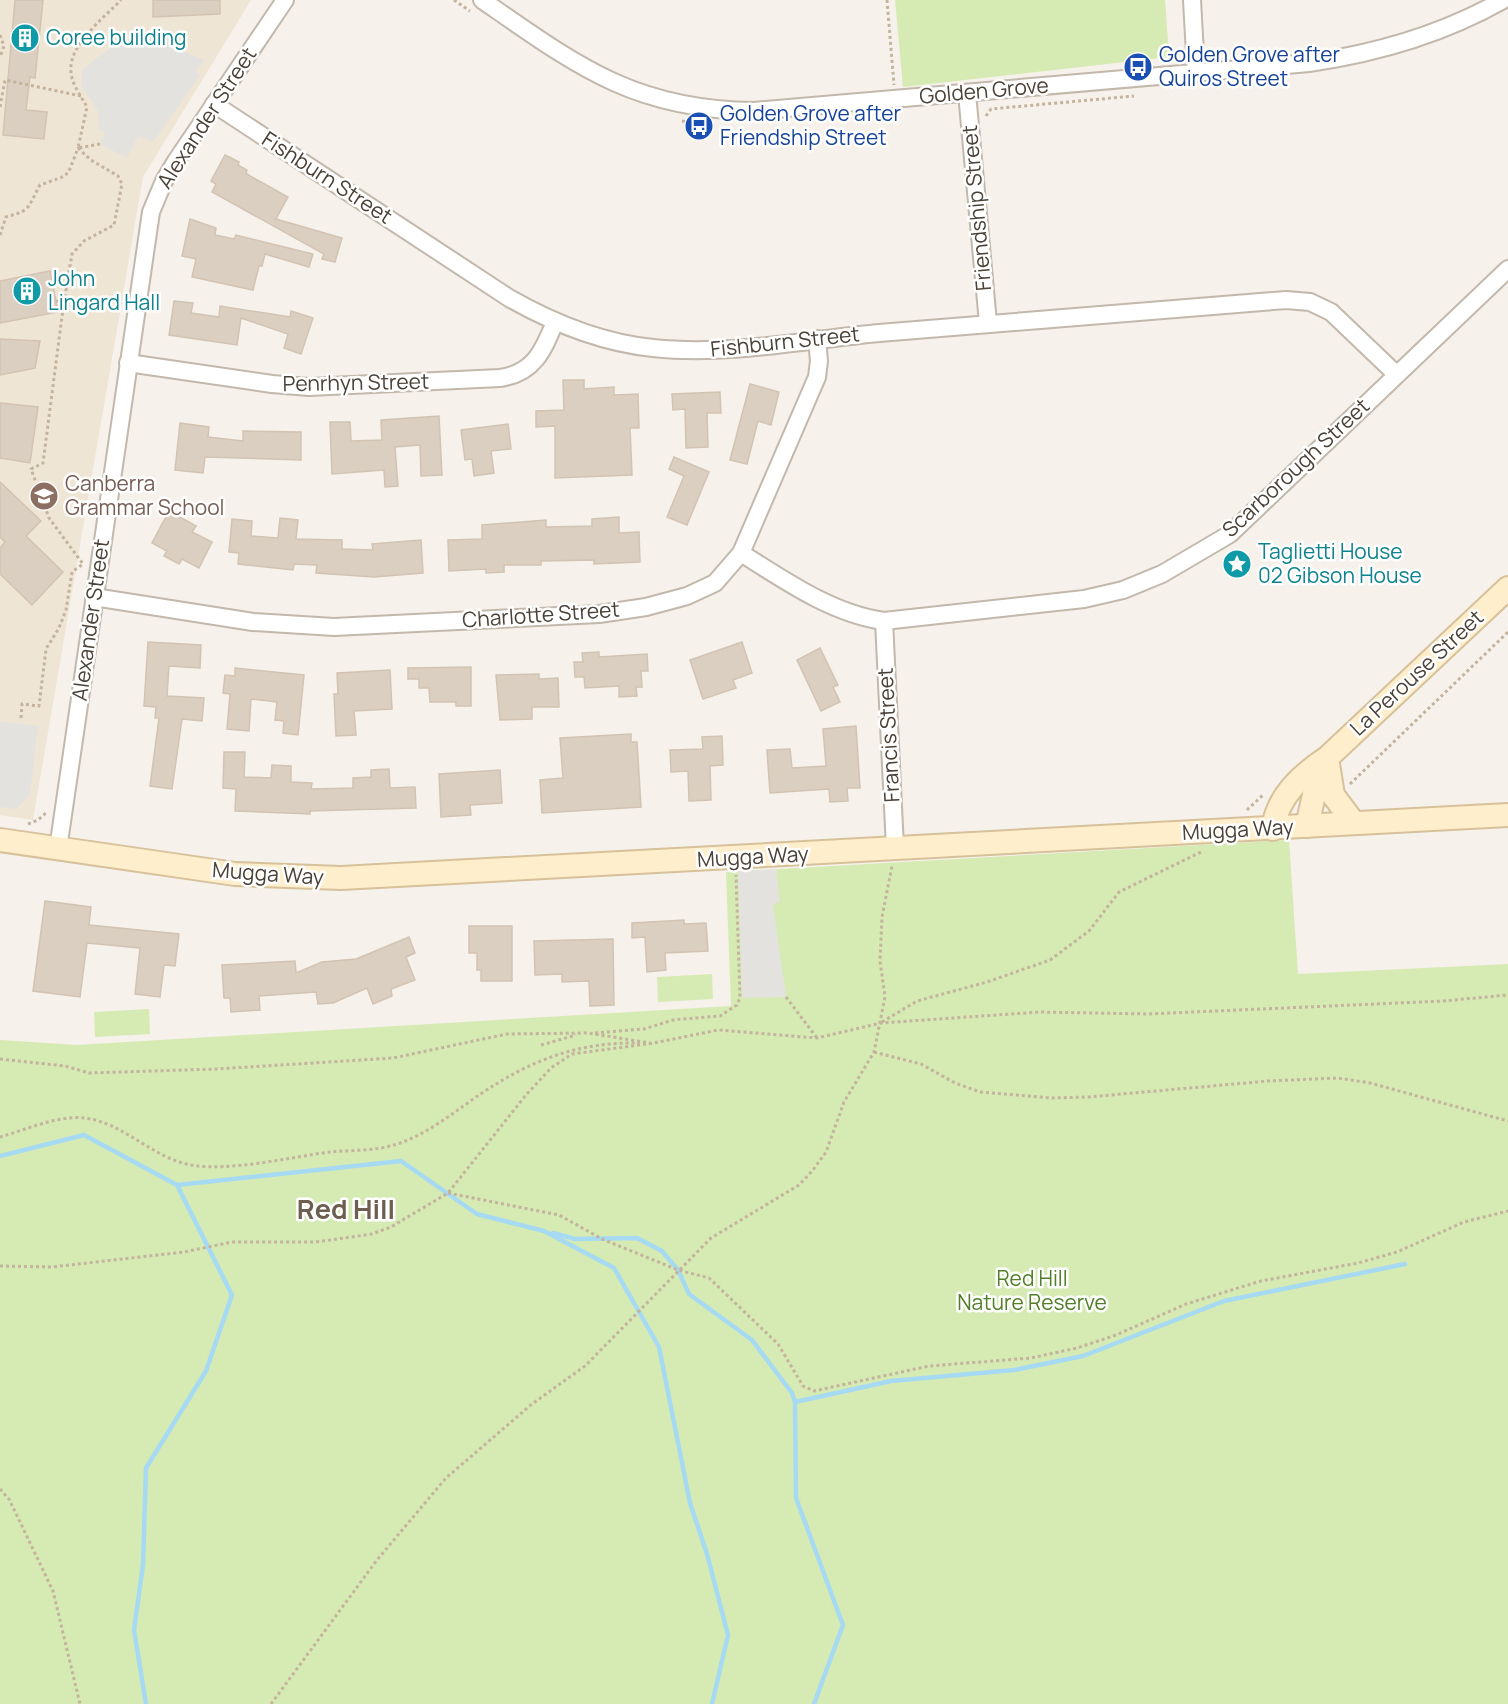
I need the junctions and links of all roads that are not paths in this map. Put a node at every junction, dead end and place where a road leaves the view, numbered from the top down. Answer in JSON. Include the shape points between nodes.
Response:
{"nodes":[{"id":1,"x":285,"y":0,"type":"edge"},
{"id":2,"x":482,"y":0,"type":"edge"},
{"id":3,"x":1191,"y":0,"type":"edge"},
{"id":4,"x":1503,"y":0,"type":"edge"},
{"id":5,"x":1196,"y":72,"type":"junction"},
{"id":6,"x":967,"y":93,"type":"junction"},
{"id":7,"x":214,"y":104,"type":"junction"},
{"id":8,"x":1508,"y":269,"type":"edge"},
{"id":9,"x":555,"y":322,"type":"junction"},
{"id":10,"x":988,"y":323,"type":"junction"},
{"id":11,"x":817,"y":339,"type":"junction"},
{"id":12,"x":128,"y":363,"type":"junction"},
{"id":13,"x":1396,"y":374,"type":"junction"},
{"id":14,"x":741,"y":554,"type":"junction"},
{"id":15,"x":1508,"y":588,"type":"edge"},
{"id":16,"x":94,"y":597,"type":"junction"},
{"id":17,"x":884,"y":621,"type":"junction"},
{"id":18,"x":1327,"y":758,"type":"junction"},
{"id":19,"x":1508,"y":815,"type":"edge"},
{"id":20,"x":1354,"y":823,"type":"junction"},
{"id":21,"x":1307,"y":826,"type":"junction"},
{"id":22,"x":1273,"y":829,"type":"junction"},
{"id":23,"x":0,"y":840,"type":"edge"},
{"id":24,"x":895,"y":848,"type":"junction"},
{"id":25,"x":58,"y":849,"type":"junction"}],
"edges":[{"from":1,"to":7,"type":"street","name":"Alexander Street"},
{"from":2,"to":6,"type":"street","name":"Golden Grove","via":[[604,79],[669,103],[754,111]]},
{"from":3,"to":5,"type":"street"},
{"from":4,"to":5,"type":"street","name":"Golden Grove","via":[[1426,36],[1354,57]]},
{"from":5,"to":6,"type":"street","name":"Golden Grove"},
{"from":6,"to":10,"type":"street","name":"Friendship Street"},
{"from":7,"to":9,"type":"street","name":"Fishburn Street","via":[[509,298]]},
{"from":7,"to":12,"type":"street","name":"Alexander Street","via":[[164,181],[151,212]]},
{"from":8,"to":13,"type":"street","name":"Scarborough Street"},
{"from":9,"to":11,"type":"street","name":"Fishburn Street","via":[[626,344],[680,351]]},
{"from":9,"to":12,"type":"street","name":"Penrhyn Street","via":[[535,362],[520,373],[500,378],[309,387]]},
{"from":10,"to":11,"type":"street","name":"Fishburn Street"},
{"from":10,"to":13,"type":"street","name":"Fishburn Street","via":[[1302,301],[1331,312]]},
{"from":11,"to":14,"type":"street","name":"Charlotte Street","via":[[817,377]]},
{"from":12,"to":16,"type":"street","name":"Alexander Street"},
{"from":13,"to":17,"type":"street","name":"Scarborough Street","via":[[1230,534],[1162,574],[1123,590],[1084,599]]},
{"from":14,"to":16,"type":"street","name":"Charlotte Street","via":[[715,583],[687,596],[599,614],[289,626]]},
{"from":14,"to":17,"type":"street","name":"Scarborough Street","via":[[828,602]]},
{"from":15,"to":18,"type":"main road","name":"La Perouse Street"},
{"from":16,"to":25,"type":"street","name":"Alexander Street"},
{"from":17,"to":24,"type":"street","name":"Francis Street"},
{"from":18,"to":20,"type":"main road","via":[[1333,795]]},
{"from":18,"to":21,"type":"main road","name":"La Perouse Street"},
{"from":18,"to":22,"type":"main road","name":"La Perouse Street","via":[[1296,783],[1280,803]]},
{"from":19,"to":20,"type":"main road","name":"Mugga Way"},
{"from":20,"to":21,"type":"main road","name":"Mugga Way"},
{"from":21,"to":22,"type":"main road","name":"Mugga Way"},
{"from":22,"to":24,"type":"main road","name":"Mugga Way"},
{"from":23,"to":25,"type":"main road","name":"Mugga Way"},
{"from":24,"to":25,"type":"main road","name":"Mugga Way","via":[[388,877],[297,878],[235,874]]}]}
